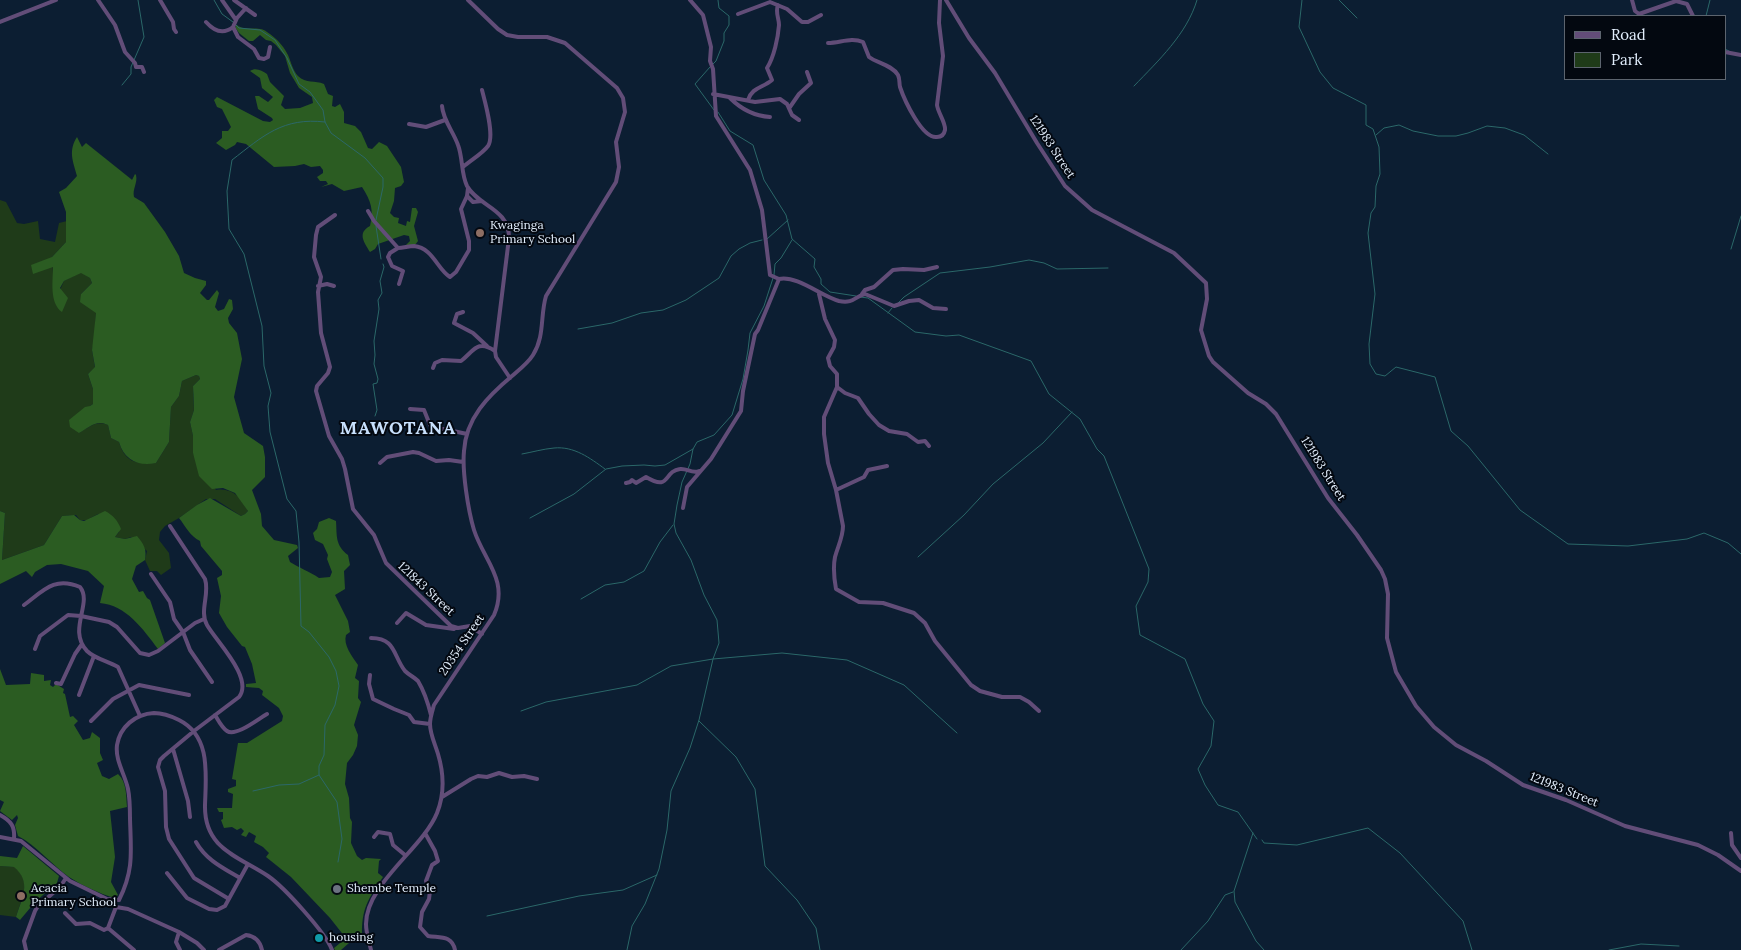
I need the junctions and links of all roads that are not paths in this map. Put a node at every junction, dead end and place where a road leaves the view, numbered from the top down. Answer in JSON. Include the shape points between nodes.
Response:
{"nodes":[{"id":1,"x":55,"y":0,"type":"edge"},
{"id":2,"x":98,"y":0,"type":"edge"},
{"id":3,"x":160,"y":0,"type":"edge"},
{"id":4,"x":222,"y":0,"type":"edge"},
{"id":5,"x":234,"y":0,"type":"edge"},
{"id":6,"x":468,"y":0,"type":"edge"},
{"id":7,"x":690,"y":0,"type":"edge"},
{"id":8,"x":940,"y":0,"type":"edge"},
{"id":9,"x":946,"y":0,"type":"edge"},
{"id":10,"x":1632,"y":0,"type":"edge"},
{"id":11,"x":778,"y":5,"type":"junction"},
{"id":12,"x":246,"y":8,"type":"junction"},
{"id":13,"x":738,"y":14,"type":"dead end"},
{"id":14,"x":255,"y":15,"type":"dead end"},
{"id":15,"x":821,"y":15,"type":"dead end"},
{"id":16,"x":1692,"y":15,"type":"edge"},
{"id":17,"x":236,"y":20,"type":"junction"},
{"id":18,"x":0,"y":22,"type":"edge"},
{"id":19,"x":206,"y":22,"type":"dead end"},
{"id":20,"x":234,"y":26,"type":"junction"},
{"id":21,"x":176,"y":32,"type":"dead end"},
{"id":22,"x":828,"y":43,"type":"dead end"},
{"id":23,"x":270,"y":47,"type":"dead end"},
{"id":24,"x":1726,"y":52,"type":"edge"},
{"id":25,"x":1741,"y":55,"type":"edge"},
{"id":26,"x":144,"y":72,"type":"dead end"},
{"id":27,"x":807,"y":72,"type":"dead end"},
{"id":28,"x":482,"y":90,"type":"dead end"},
{"id":29,"x":713,"y":94,"type":"junction"},
{"id":30,"x":730,"y":98,"type":"junction"},
{"id":31,"x":748,"y":100,"type":"junction"},
{"id":32,"x":442,"y":106,"type":"dead end"},
{"id":33,"x":790,"y":108,"type":"junction"},
{"id":34,"x":770,"y":117,"type":"dead end"},
{"id":35,"x":445,"y":120,"type":"junction"},
{"id":36,"x":799,"y":120,"type":"dead end"},
{"id":37,"x":410,"y":124,"type":"dead end"},
{"id":38,"x":463,"y":167,"type":"junction"},
{"id":39,"x":468,"y":188,"type":"junction"},
{"id":40,"x":467,"y":196,"type":"junction"},
{"id":41,"x":482,"y":201,"type":"junction"},
{"id":42,"x":368,"y":212,"type":"dead end"},
{"id":43,"x":334,"y":215,"type":"dead end"},
{"id":44,"x":398,"y":248,"type":"junction"},
{"id":45,"x":937,"y":267,"type":"dead end"},
{"id":46,"x":775,"y":278,"type":"junction"},
{"id":47,"x":399,"y":284,"type":"dead end"},
{"id":48,"x":318,"y":286,"type":"junction"},
{"id":49,"x":334,"y":286,"type":"dead end"},
{"id":50,"x":819,"y":294,"type":"junction"},
{"id":51,"x":860,"y":296,"type":"junction"},
{"id":52,"x":946,"y":309,"type":"dead end"},
{"id":53,"x":463,"y":312,"type":"dead end"},
{"id":54,"x":489,"y":347,"type":"junction"},
{"id":55,"x":495,"y":351,"type":"junction"},
{"id":56,"x":432,"y":368,"type":"dead end"},
{"id":57,"x":510,"y":378,"type":"junction"},
{"id":58,"x":837,"y":387,"type":"junction"},
{"id":59,"x":410,"y":408,"type":"dead end"},
{"id":60,"x":467,"y":434,"type":"junction"},
{"id":61,"x":929,"y":446,"type":"dead end"},
{"id":62,"x":463,"y":462,"type":"junction"},
{"id":63,"x":380,"y":463,"type":"dead end"},
{"id":64,"x":887,"y":466,"type":"dead end"},
{"id":65,"x":701,"y":471,"type":"junction"},
{"id":66,"x":626,"y":483,"type":"dead end"},
{"id":67,"x":836,"y":490,"type":"junction"},
{"id":68,"x":683,"y":508,"type":"dead end"},
{"id":69,"x":170,"y":526,"type":"dead end"},
{"id":70,"x":151,"y":574,"type":"dead end"},
{"id":71,"x":24,"y":605,"type":"dead end"},
{"id":72,"x":81,"y":616,"type":"junction"},
{"id":73,"x":204,"y":619,"type":"junction"},
{"id":74,"x":398,"y":623,"type":"dead end"},
{"id":75,"x":456,"y":628,"type":"junction"},
{"id":76,"x":183,"y":632,"type":"junction"},
{"id":77,"x":482,"y":634,"type":"junction"},
{"id":78,"x":371,"y":638,"type":"dead end"},
{"id":79,"x":82,"y":644,"type":"junction"},
{"id":80,"x":35,"y":649,"type":"dead end"},
{"id":81,"x":94,"y":656,"type":"junction"},
{"id":82,"x":370,"y":674,"type":"dead end"},
{"id":83,"x":212,"y":682,"type":"dead end"},
{"id":84,"x":56,"y":684,"type":"dead end"},
{"id":85,"x":129,"y":689,"type":"junction"},
{"id":86,"x":79,"y":694,"type":"dead end"},
{"id":87,"x":189,"y":694,"type":"dead end"},
{"id":88,"x":1039,"y":711,"type":"dead end"},
{"id":89,"x":267,"y":714,"type":"dead end"},
{"id":90,"x":215,"y":715,"type":"junction"},
{"id":91,"x":431,"y":715,"type":"junction"},
{"id":92,"x":140,"y":716,"type":"junction"},
{"id":93,"x":91,"y":721,"type":"dead end"},
{"id":94,"x":430,"y":724,"type":"junction"},
{"id":95,"x":194,"y":731,"type":"junction"},
{"id":96,"x":173,"y":749,"type":"junction"},
{"id":97,"x":537,"y":779,"type":"dead end"},
{"id":98,"x":442,"y":798,"type":"junction"},
{"id":99,"x":0,"y":815,"type":"edge"},
{"id":100,"x":190,"y":817,"type":"dead end"},
{"id":101,"x":425,"y":833,"type":"junction"},
{"id":102,"x":1731,"y":833,"type":"dead end"},
{"id":103,"x":0,"y":837,"type":"edge"},
{"id":104,"x":374,"y":838,"type":"dead end"},
{"id":105,"x":14,"y":839,"type":"junction"},
{"id":106,"x":196,"y":842,"type":"dead end"},
{"id":107,"x":405,"y":855,"type":"junction"},
{"id":108,"x":1741,"y":858,"type":"edge"},
{"id":109,"x":248,"y":864,"type":"junction"},
{"id":110,"x":1741,"y":871,"type":"edge"},
{"id":111,"x":167,"y":873,"type":"dead end"},
{"id":112,"x":66,"y":878,"type":"junction"},
{"id":113,"x":240,"y":878,"type":"junction"},
{"id":114,"x":230,"y":899,"type":"junction"},
{"id":115,"x":117,"y":904,"type":"junction"},
{"id":116,"x":65,"y":913,"type":"dead end"},
{"id":117,"x":108,"y":928,"type":"junction"},
{"id":118,"x":179,"y":932,"type":"junction"},
{"id":119,"x":26,"y":950,"type":"edge"},
{"id":120,"x":134,"y":950,"type":"edge"},
{"id":121,"x":180,"y":950,"type":"edge"},
{"id":122,"x":204,"y":950,"type":"edge"},
{"id":123,"x":219,"y":950,"type":"edge"},
{"id":124,"x":262,"y":950,"type":"edge"},
{"id":125,"x":332,"y":950,"type":"edge"},
{"id":126,"x":371,"y":950,"type":"edge"},
{"id":127,"x":455,"y":950,"type":"edge"}],
"edges":[{"from":1,"to":18,"type":"street"},
{"from":2,"to":26,"type":"street","via":[[115,24],[125,52]]},
{"from":3,"to":21,"type":"street"},
{"from":4,"to":17,"type":"street"},
{"from":5,"to":12,"type":"street"},
{"from":6,"to":57,"type":"street","name":"20354 Street","via":[[507,35],[547,37],[565,43],[614,85],[625,106],[616,142],[619,169],[616,182],[547,293],[542,334],[536,350]]},
{"from":7,"to":29,"type":"street","via":[[703,15],[711,47]]},
{"from":8,"to":22,"type":"street","via":[[943,56],[938,110],[945,128],[941,136],[927,135],[906,102],[897,74],[870,58],[863,42],[853,39]]},
{"from":9,"to":110,"type":"street","name":"121983 Street","via":[[1065,186],[1092,210],[1174,253],[1206,283],[1207,299],[1200,330],[1209,356],[1276,414],[1325,493],[1381,570],[1388,594],[1386,632],[1392,658],[1401,682],[1425,718],[1448,740],[1523,785],[1572,802],[1625,826],[1698,845]]},
{"from":10,"to":16,"type":"street","via":[[1634,11],[1639,14],[1676,1],[1687,4]]},
{"from":11,"to":13,"type":"street","via":[[767,2]]},
{"from":11,"to":15,"type":"street","via":[[802,22]]},
{"from":11,"to":31,"type":"street","via":[[779,26],[773,58],[767,68],[772,80],[756,88]]},
{"from":12,"to":14,"type":"street"},
{"from":12,"to":17,"type":"street"},
{"from":17,"to":20,"type":"street"},
{"from":19,"to":20,"type":"street","via":[[221,32]]},
{"from":20,"to":23,"type":"street","via":[[238,37],[254,49],[260,59],[268,57]]},
{"from":24,"to":25,"type":"street"},
{"from":27,"to":33,"type":"street","via":[[812,83],[790,104]]},
{"from":28,"to":38,"type":"street","via":[[490,142]]},
{"from":29,"to":30,"type":"street"},
{"from":29,"to":46,"type":"street","via":[[716,111],[750,170],[762,210],[768,265]]},
{"from":30,"to":31,"type":"street"},
{"from":30,"to":34,"type":"street","via":[[750,113]]},
{"from":31,"to":33,"type":"street","via":[[780,100]]},
{"from":32,"to":35,"type":"street"},
{"from":33,"to":36,"type":"street","via":[[792,115]]},
{"from":35,"to":37,"type":"street","via":[[426,126]]},
{"from":35,"to":38,"type":"street","via":[[458,144]]},
{"from":38,"to":39,"type":"street"},
{"from":39,"to":40,"type":"street"},
{"from":39,"to":41,"type":"street"},
{"from":40,"to":41,"type":"street","via":[[473,202]]},
{"from":40,"to":44,"type":"street","via":[[461,210],[469,250],[452,276],[449,277],[425,250],[416,246]]},
{"from":41,"to":55,"type":"street","via":[[500,215],[509,233]]},
{"from":42,"to":44,"type":"street"},
{"from":43,"to":48,"type":"street","name":"121843 Street","via":[[316,230],[314,254],[321,276]]},
{"from":44,"to":47,"type":"street","via":[[388,257],[394,268],[403,272]]},
{"from":45,"to":51,"type":"street","via":[[894,270]]},
{"from":46,"to":50,"type":"street","via":[[790,279]]},
{"from":46,"to":65,"type":"street","via":[[755,334],[741,412]]},
{"from":48,"to":49,"type":"street"},
{"from":48,"to":75,"type":"street","name":"121843 Street","via":[[321,333],[330,367],[316,393],[329,436],[342,459],[353,509],[374,535],[389,568]]},
{"from":50,"to":51,"type":"street","via":[[838,301],[853,301]]},
{"from":50,"to":58,"type":"street","via":[[835,338],[828,358],[830,366],[838,374]]},
{"from":51,"to":52,"type":"street","via":[[869,295],[894,306],[919,300],[930,307]]},
{"from":53,"to":54,"type":"street","via":[[457,314],[454,323]]},
{"from":54,"to":55,"type":"street"},
{"from":54,"to":56,"type":"street","via":[[477,347],[461,361],[439,361]]},
{"from":55,"to":57,"type":"street"},
{"from":57,"to":60,"type":"street","name":"20354 Street","via":[[482,404]]},
{"from":58,"to":61,"type":"street","via":[[858,398],[884,428],[908,434]]},
{"from":58,"to":67,"type":"street","via":[[824,425],[824,443]]},
{"from":59,"to":60,"type":"street","via":[[424,410],[434,429]]},
{"from":60,"to":62,"type":"street","name":"20354 Street"},
{"from":62,"to":63,"type":"street","via":[[436,461],[413,452],[387,457]]},
{"from":62,"to":77,"type":"street","name":"20354 Street","via":[[472,523],[499,588],[497,608]]},
{"from":64,"to":67,"type":"street","via":[[868,470],[864,477]]},
{"from":65,"to":66,"type":"street","via":[[695,473],[680,469],[665,481],[654,482],[646,477],[636,483],[632,480]]},
{"from":65,"to":68,"type":"street","via":[[686,491]]},
{"from":67,"to":88,"type":"street","via":[[843,530],[834,560],[836,589],[859,602],[883,603],[914,613],[972,685],[980,691],[1002,697],[1020,697]]},
{"from":69,"to":73,"type":"street","via":[[205,579]]},
{"from":70,"to":76,"type":"street","via":[[168,598]]},
{"from":71,"to":72,"type":"street","via":[[53,584],[61,582],[80,587],[84,594]]},
{"from":72,"to":76,"type":"street","via":[[114,624],[136,650],[145,655],[158,651]]},
{"from":72,"to":79,"type":"street","via":[[78,631]]},
{"from":72,"to":80,"type":"street","via":[[65,616],[38,638]]},
{"from":73,"to":76,"type":"street"},
{"from":73,"to":90,"type":"street","via":[[234,663],[243,686],[239,697]]},
{"from":74,"to":75,"type":"street","via":[[406,613],[426,625]]},
{"from":75,"to":77,"type":"street","name":"121843 Street","via":[[470,626]]},
{"from":76,"to":83,"type":"street","via":[[190,650]]},
{"from":77,"to":91,"type":"street","name":"20354 Street","via":[[439,697]]},
{"from":78,"to":91,"type":"street","via":[[385,640],[394,649],[406,672],[418,682]]},
{"from":79,"to":81,"type":"street"},
{"from":79,"to":84,"type":"street","via":[[61,684]]},
{"from":81,"to":85,"type":"street","via":[[118,667]]},
{"from":81,"to":86,"type":"street"},
{"from":82,"to":94,"type":"street","via":[[373,699],[409,715],[414,722]]},
{"from":85,"to":87,"type":"street","via":[[144,685]]},
{"from":85,"to":92,"type":"street"},
{"from":85,"to":93,"type":"street","via":[[113,699]]},
{"from":89,"to":90,"type":"street","via":[[231,733]]},
{"from":90,"to":95,"type":"street"},
{"from":91,"to":94,"type":"street","name":"20354 Street"},
{"from":92,"to":95,"type":"street","via":[[166,714]]},
{"from":92,"to":115,"type":"street","via":[[124,728],[117,747],[129,791],[131,859],[128,879]]},
{"from":94,"to":98,"type":"street","name":"20354 Street","via":[[442,770]]},
{"from":95,"to":96,"type":"street"},
{"from":95,"to":109,"type":"street","via":[[206,760],[205,812],[211,834],[222,848]]},
{"from":96,"to":100,"type":"street"},
{"from":96,"to":114,"type":"street","via":[[160,760],[158,767],[165,791],[167,834],[194,878]]},
{"from":97,"to":98,"type":"street","via":[[499,773],[478,776]]},
{"from":98,"to":101,"type":"street","name":"20354 Street"},
{"from":99,"to":105,"type":"street","via":[[12,823]]},
{"from":101,"to":107,"type":"street","name":"20354 Street"},
{"from":101,"to":127,"type":"street","via":[[438,861],[432,865],[426,882],[429,899],[422,912],[420,927],[428,936],[447,938]]},
{"from":102,"to":108,"type":"street","via":[[1732,845]]},
{"from":103,"to":105,"type":"street"},
{"from":104,"to":107,"type":"street","via":[[378,832],[392,836],[393,845]]},
{"from":105,"to":112,"type":"street","via":[[26,844]]},
{"from":106,"to":113,"type":"street","via":[[210,860]]},
{"from":107,"to":126,"type":"street","name":"20354 Street","via":[[378,891],[368,912],[366,925]]},
{"from":109,"to":113,"type":"street"},
{"from":109,"to":125,"type":"street","via":[[276,882],[322,933]]},
{"from":111,"to":114,"type":"street","via":[[186,898],[209,909],[221,909]]},
{"from":112,"to":115,"type":"street"},
{"from":112,"to":119,"type":"street","via":[[35,911],[24,941]]},
{"from":113,"to":114,"type":"street"},
{"from":115,"to":117,"type":"street"},
{"from":115,"to":118,"type":"street"},
{"from":116,"to":117,"type":"street","via":[[76,924],[90,924],[102,930]]},
{"from":117,"to":120,"type":"street"},
{"from":118,"to":121,"type":"street","via":[[176,942]]},
{"from":118,"to":122,"type":"street"},
{"from":123,"to":124,"type":"street","via":[[246,935],[256,938]]}]}
